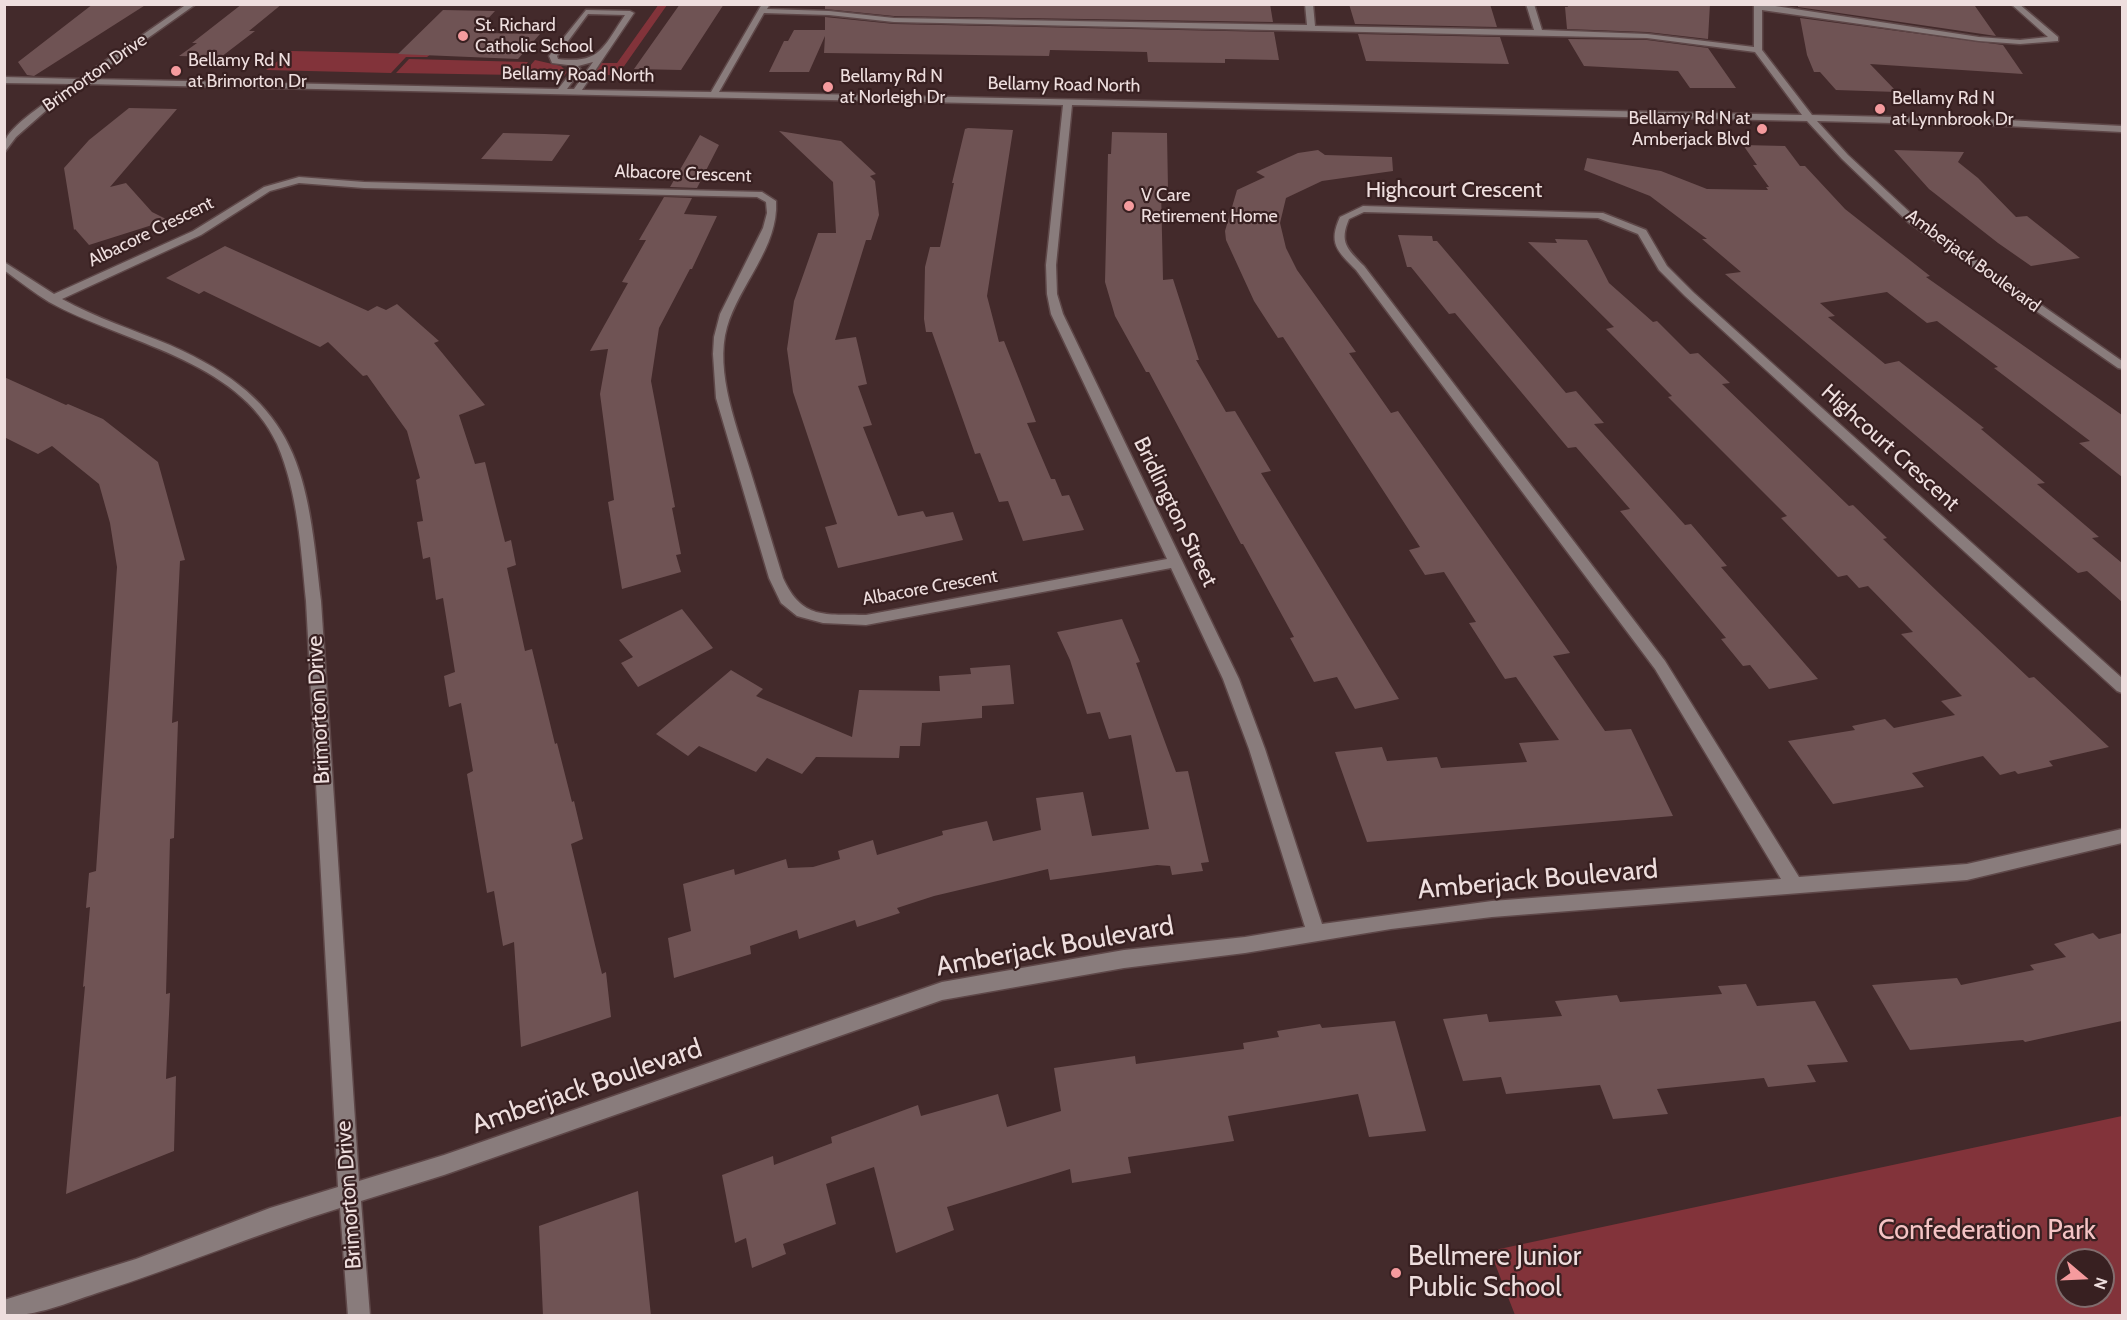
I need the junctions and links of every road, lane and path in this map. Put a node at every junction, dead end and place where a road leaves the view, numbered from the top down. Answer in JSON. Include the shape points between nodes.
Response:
{"nodes":[{"id":1,"x":193,"y":4,"type":"edge"},
{"id":2,"x":637,"y":4,"type":"edge"},
{"id":3,"x":1309,"y":4,"type":"edge"},
{"id":4,"x":1530,"y":4,"type":"edge"},
{"id":5,"x":2014,"y":4,"type":"edge"},
{"id":6,"x":1758,"y":6,"type":"edge"},
{"id":7,"x":764,"y":8,"type":"edge"},
{"id":8,"x":630,"y":13,"type":"junction"},
{"id":9,"x":1311,"y":27,"type":"junction"},
{"id":10,"x":1538,"y":32,"type":"junction"},
{"id":11,"x":1758,"y":50,"type":"junction"},
{"id":12,"x":600,"y":56,"type":"junction"},
{"id":13,"x":572,"y":65,"type":"junction"},
{"id":14,"x":4,"y":80,"type":"edge"},
{"id":15,"x":81,"y":82,"type":"junction"},
{"id":16,"x":561,"y":91,"type":"junction"},
{"id":17,"x":577,"y":91,"type":"junction"},
{"id":18,"x":714,"y":94,"type":"junction"},
{"id":19,"x":1068,"y":102,"type":"junction"},
{"id":20,"x":1809,"y":118,"type":"junction"},
{"id":21,"x":2122,"y":129,"type":"edge"},
{"id":22,"x":4,"y":150,"type":"edge"},
{"id":23,"x":4,"y":266,"type":"edge"},
{"id":24,"x":52,"y":299,"type":"junction"},
{"id":25,"x":2122,"y":366,"type":"edge"},
{"id":26,"x":1175,"y":562,"type":"junction"},
{"id":27,"x":2122,"y":687,"type":"edge"},
{"id":28,"x":2122,"y":836,"type":"edge"},
{"id":29,"x":1794,"y":885,"type":"junction"},
{"id":30,"x":1316,"y":934,"type":"junction"},
{"id":31,"x":349,"y":1193,"type":"junction"},
{"id":32,"x":4,"y":1311,"type":"edge"},
{"id":33,"x":358,"y":1316,"type":"edge"}],
"edges":[{"from":1,"to":15,"type":"street","name":"Brimorton Drive"},
{"from":2,"to":8,"type":"street"},
{"from":3,"to":9,"type":"street"},
{"from":4,"to":10,"type":"street"},
{"from":5,"to":6,"type":"street","via":[[2055,39],[1979,39]]},
{"from":6,"to":11,"type":"street"},
{"from":7,"to":9,"type":"street","via":[[894,20]]},
{"from":7,"to":18,"type":"street"},
{"from":8,"to":12,"type":"street"},
{"from":8,"to":13,"type":"street","via":[[586,12],[552,56],[555,61]]},
{"from":9,"to":10,"type":"street"},
{"from":10,"to":11,"type":"street","via":[[1647,36]]},
{"from":11,"to":20,"type":"street","name":"Amberjack Boulevard"},
{"from":12,"to":13,"type":"street"},
{"from":12,"to":17,"type":"street"},
{"from":13,"to":16,"type":"street","via":[[577,70]]},
{"from":14,"to":15,"type":"street","name":"Bellamy Road North"},
{"from":15,"to":16,"type":"street","name":"Bellamy Road North"},
{"from":15,"to":22,"type":"street","name":"Brimorton Drive","via":[[12,136]]},
{"from":16,"to":17,"type":"street","name":"Bellamy Road North"},
{"from":17,"to":18,"type":"street","name":"Bellamy Road North"},
{"from":18,"to":19,"type":"street","name":"Bellamy Road North"},
{"from":19,"to":20,"type":"street","name":"Bellamy Road North"},
{"from":19,"to":26,"type":"street","name":"Bridlington Street","via":[[1052,294],[1073,351]]},
{"from":20,"to":21,"type":"street","name":"Bellamy Road North"},
{"from":20,"to":25,"type":"street","name":"Amberjack Boulevard","via":[[1912,220]]},
{"from":23,"to":24,"type":"street","name":"Brimorton Drive"},
{"from":24,"to":26,"type":"street","name":"Albacore Crescent","via":[[197,233],[267,189],[299,180],[364,185],[759,194],[771,201],[774,210],[768,230],[726,309],[718,367],[722,398],[776,578],[786,599],[798,610],[821,618],[866,620]]},
{"from":24,"to":31,"type":"street","name":"Brimorton Drive","via":[[212,370],[259,408],[272,424],[290,463],[301,510],[313,602]]},
{"from":26,"to":30,"type":"street","name":"Bridlington Street","via":[[1246,716]]},
{"from":27,"to":29,"type":"street","name":"Highcourt Crescent","via":[[1689,294],[1664,268],[1642,232],[1599,215],[1559,212],[1363,209],[1345,217],[1338,233],[1343,251],[1360,268],[1660,665]]},
{"from":28,"to":29,"type":"street","name":"Amberjack Boulevard","via":[[1966,872]]},
{"from":29,"to":30,"type":"street","name":"Amberjack Boulevard","via":[[1492,909]]},
{"from":30,"to":31,"type":"street","name":"Amberjack Boulevard","via":[[1124,958],[942,991],[463,1158]]},
{"from":31,"to":32,"type":"street","name":"Amberjack Boulevard","via":[[240,1229],[136,1270]]},
{"from":31,"to":33,"type":"street","name":"Brimorton Drive"}]}
